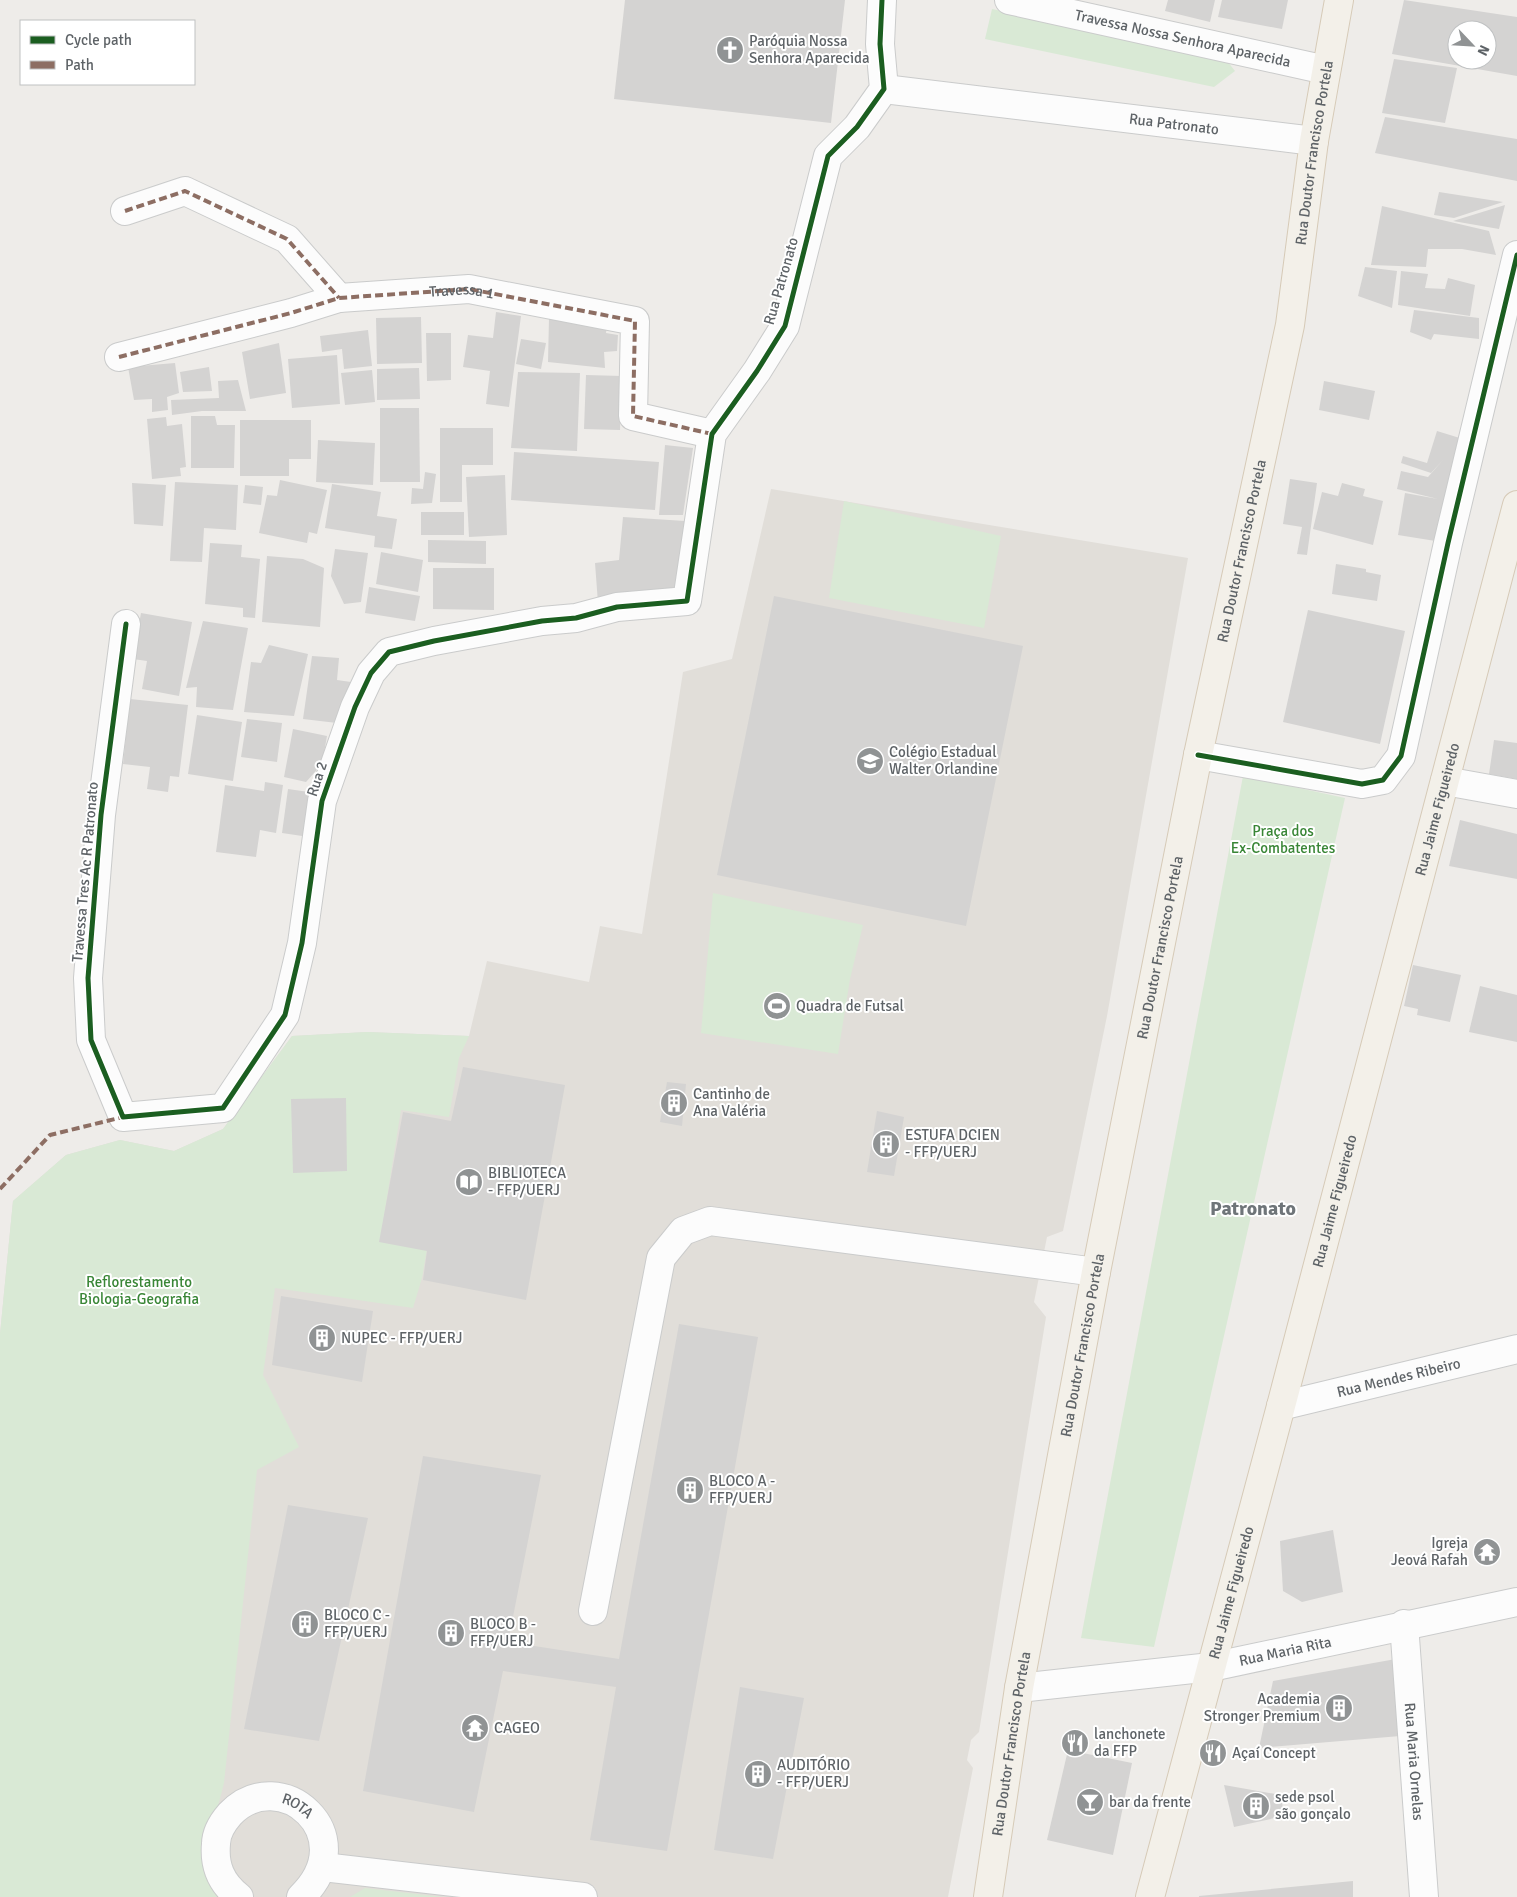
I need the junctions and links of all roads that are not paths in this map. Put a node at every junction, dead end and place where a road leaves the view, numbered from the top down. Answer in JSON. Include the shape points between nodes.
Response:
{"nodes":[{"id":1,"x":882,"y":0,"type":"edge"},
{"id":2,"x":1009,"y":0,"type":"edge"},
{"id":3,"x":1338,"y":0,"type":"edge"},
{"id":4,"x":1326,"y":70,"type":"junction"},
{"id":5,"x":884,"y":90,"type":"junction"},
{"id":6,"x":1314,"y":141,"type":"junction"},
{"id":7,"x":125,"y":211,"type":"dead end"},
{"id":8,"x":1517,"y":255,"type":"edge"},
{"id":9,"x":339,"y":298,"type":"junction"},
{"id":10,"x":119,"y":357,"type":"dead end"},
{"id":11,"x":712,"y":434,"type":"junction"},
{"id":12,"x":1517,"y":505,"type":"edge"},
{"id":13,"x":687,"y":601,"type":"joint"},
{"id":14,"x":126,"y":624,"type":"dead end"},
{"id":15,"x":1198,"y":755,"type":"junction"},
{"id":16,"x":1445,"y":781,"type":"junction"},
{"id":17,"x":1517,"y":794,"type":"edge"},
{"id":18,"x":123,"y":1117,"type":"joint"},
{"id":19,"x":1096,"y":1272,"type":"junction"},
{"id":20,"x":1517,"y":1349,"type":"edge"},
{"id":21,"x":1281,"y":1406,"type":"junction"},
{"id":22,"x":1517,"y":1602,"type":"edge"},
{"id":23,"x":593,"y":1610,"type":"dead end"},
{"id":24,"x":1404,"y":1624,"type":"junction"},
{"id":25,"x":1211,"y":1667,"type":"junction"},
{"id":26,"x":1019,"y":1688,"type":"junction"},
{"id":27,"x":323,"y":1867,"type":"junction"},
{"id":28,"x":239,"y":1897,"type":"edge"},
{"id":29,"x":301,"y":1897,"type":"edge"},
{"id":30,"x":583,"y":1897,"type":"edge"},
{"id":31,"x":988,"y":1897,"type":"edge"},
{"id":32,"x":1150,"y":1897,"type":"edge"},
{"id":33,"x":1424,"y":1897,"type":"edge"}],
"edges":[{"from":1,"to":5,"type":"street","via":[[880,44]]},
{"from":2,"to":4,"type":"street","name":"Travessa Nossa Senhora Aparecida"},
{"from":3,"to":4,"type":"main road","name":"Rua Doutor Francisco Portela"},
{"from":4,"to":6,"type":"main road","name":"Rua Doutor Francisco Portela"},
{"from":5,"to":6,"type":"street","name":"Rua Patronato"},
{"from":5,"to":11,"type":"street","name":"Rua Patronato","via":[[857,127],[828,156],[785,326]]},
{"from":6,"to":15,"type":"main road","name":"Rua Doutor Francisco Portela","via":[[1290,325]]},
{"from":7,"to":9,"type":"street","via":[[186,191],[288,240]]},
{"from":8,"to":15,"type":"street","via":[[1401,756],[1383,780],[1362,784]]},
{"from":9,"to":10,"type":"street","name":"Travessa 1"},
{"from":9,"to":11,"type":"street","name":"Travessa 1","via":[[469,289],[635,320],[633,416]]},
{"from":11,"to":13,"type":"street","name":"Rua Patronato"},
{"from":12,"to":16,"type":"main road","name":"Rua Jaime Figueiredo"},
{"from":13,"to":18,"type":"street","name":"Rua 2","via":[[616,607],[576,618],[532,623],[389,652],[371,673],[355,707],[322,801],[302,943],[285,1015],[223,1108]]},
{"from":14,"to":18,"type":"street","name":"Travessa Tres Ac R Patronato","via":[[101,815],[88,978],[91,1040]]},
{"from":15,"to":19,"type":"main road","name":"Rua Doutor Francisco Portela"},
{"from":16,"to":17,"type":"street"},
{"from":16,"to":21,"type":"main road","name":"Rua Jaime Figueiredo"},
{"from":19,"to":23,"type":"street","via":[[710,1221],[683,1231],[660,1258]]},
{"from":19,"to":26,"type":"main road","name":"Rua Doutor Francisco Portela"},
{"from":20,"to":21,"type":"street","name":"Rua Mendes Ribeiro"},
{"from":21,"to":25,"type":"main road","name":"Rua Jaime Figueiredo"},
{"from":22,"to":24,"type":"street","name":"Rua Maria Rita"},
{"from":24,"to":25,"type":"street","name":"Rua Maria Rita"},
{"from":24,"to":33,"type":"street","name":"Rua Maria Ornelas"},
{"from":25,"to":26,"type":"street","name":"Rua Maria Rita"},
{"from":25,"to":32,"type":"main road","name":"Rua Jaime Figueiredo"},
{"from":26,"to":31,"type":"main road","name":"Rua Doutor Francisco Portela"},
{"from":27,"to":28,"type":"street","name":"ROTA","via":[[323,1835],[314,1818],[300,1805],[282,1797],[263,1796],[238,1806],[224,1820],[216,1838],[214,1857],[220,1875],[229,1890]]},
{"from":27,"to":29,"type":"street","via":[[314,1884]]},
{"from":27,"to":30,"type":"street"}]}
